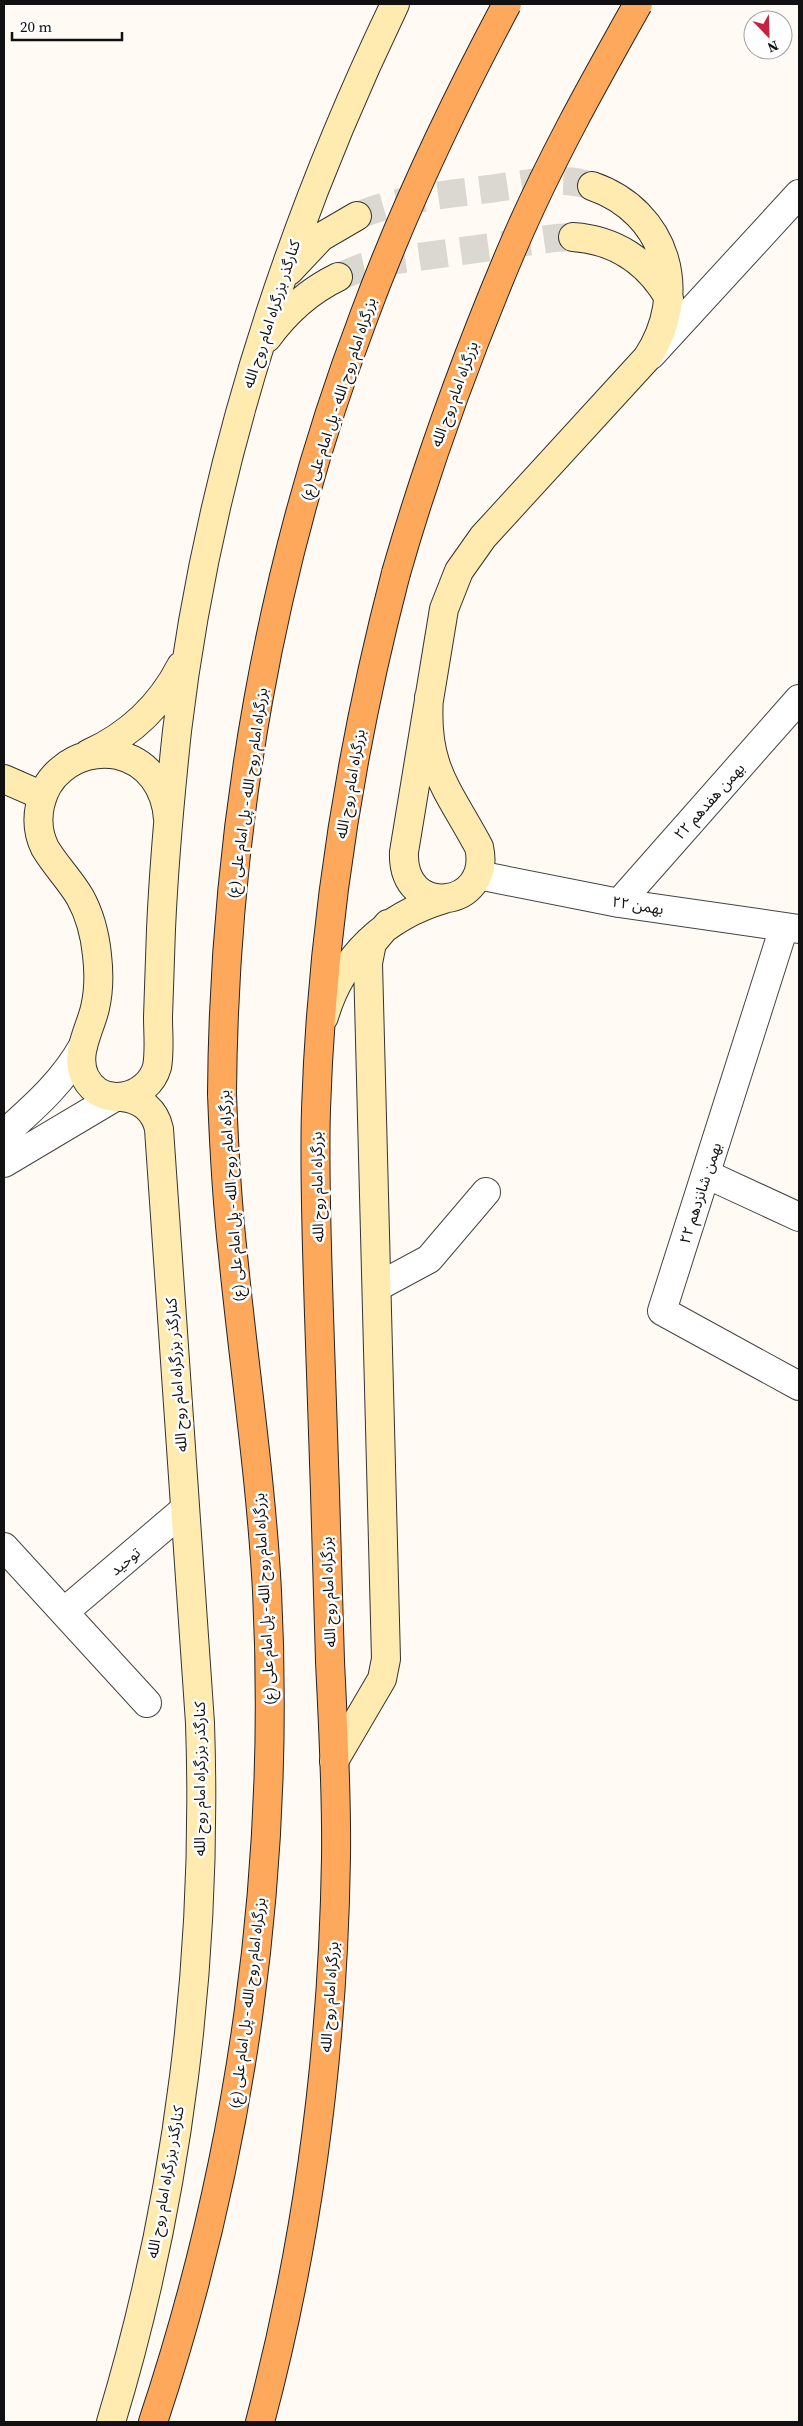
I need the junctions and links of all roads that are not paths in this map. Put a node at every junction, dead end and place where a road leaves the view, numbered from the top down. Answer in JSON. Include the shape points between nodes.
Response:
{"nodes":[{"id":1,"x":395,"y":4,"type":"edge"},
{"id":2,"x":507,"y":4,"type":"edge"},
{"id":3,"x":638,"y":4,"type":"edge"},
{"id":4,"x":592,"y":186,"type":"tunnel mouth"},
{"id":5,"x":799,"y":194,"type":"edge"},
{"id":6,"x":357,"y":216,"type":"tunnel mouth"},
{"id":7,"x":573,"y":238,"type":"tunnel mouth"},
{"id":8,"x":338,"y":277,"type":"tunnel mouth"},
{"id":9,"x":276,"y":293,"type":"junction"},
{"id":10,"x":669,"y":298,"type":"junction"},
{"id":11,"x":255,"y":359,"type":"junction"},
{"id":12,"x":643,"y":363,"type":"junction"},
{"id":13,"x":191,"y":638,"type":"junction"},
{"id":14,"x":429,"y":697,"type":"junction"},
{"id":15,"x":799,"y":699,"type":"edge"},
{"id":16,"x":78,"y":759,"type":"junction"},
{"id":17,"x":4,"y":779,"type":"edge"},
{"id":18,"x":42,"y":796,"type":"junction"},
{"id":19,"x":168,"y":819,"type":"junction"},
{"id":20,"x":478,"y":875,"type":"junction"},
{"id":21,"x":444,"y":899,"type":"junction"},
{"id":22,"x":619,"y":903,"type":"junction"},
{"id":23,"x":388,"y":924,"type":"junction"},
{"id":24,"x":791,"y":928,"type":"edge"},
{"id":25,"x":320,"y":1033,"type":"junction"},
{"id":26,"x":83,"y":1046,"type":"junction"},
{"id":27,"x":119,"y":1097,"type":"junction"},
{"id":28,"x":4,"y":1134,"type":"edge"},
{"id":29,"x":4,"y":1163,"type":"edge"},
{"id":30,"x":706,"y":1174,"type":"junction"},
{"id":31,"x":486,"y":1192,"type":"dead end"},
{"id":32,"x":799,"y":1216,"type":"edge"},
{"id":33,"x":377,"y":1287,"type":"junction"},
{"id":34,"x":799,"y":1386,"type":"edge"},
{"id":35,"x":186,"y":1509,"type":"junction"},
{"id":36,"x":4,"y":1547,"type":"edge"},
{"id":37,"x":64,"y":1612,"type":"junction"},
{"id":38,"x":147,"y":1703,"type":"dead end"},
{"id":39,"x":334,"y":1762,"type":"junction"},
{"id":40,"x":111,"y":2422,"type":"edge"},
{"id":41,"x":153,"y":2422,"type":"edge"},
{"id":42,"x":260,"y":2422,"type":"edge"}],
"edges":[{"from":1,"to":9,"type":"main road","name":"کنارگذر بزرگراه امام روح الله","via":[[342,119]]},
{"from":2,"to":41,"type":"highway","name":"بزرگراه امام روح الله - پل امام علی (ع)","bridge":true,"via":[[457,98],[419,181],[364,315],[337,392],[281,593],[244,788],[229,932],[222,1094],[229,1220],[255,1444],[267,1588],[270,1715],[266,1824],[254,1968],[233,2111],[202,2253]]},
{"from":3,"to":25,"type":"highway","name":"بزرگراه امام روح الله","bridge":true,"via":[[550,167],[498,282],[445,417],[396,573],[370,678],[346,803],[331,910]]},
{"from":4,"to":10,"type":"main road","via":[[625,203],[650,229],[666,263]]},
{"from":5,"to":12,"type":"street"},
{"from":6,"to":9,"type":"main road","via":[[332,229],[311,246]]},
{"from":7,"to":10,"type":"main road","via":[[601,242],[634,257],[655,277]]},
{"from":8,"to":11,"type":"main road","via":[[293,307],[274,328]]},
{"from":9,"to":11,"type":"main road","name":"کنارگذر بزرگراه امام روح الله"},
{"from":10,"to":12,"type":"main road","via":[[661,334]]},
{"from":11,"to":13,"type":"main road","name":"کنارگذر بزرگراه امام روح الله","via":[[223,480]]},
{"from":12,"to":14,"type":"main road","via":[[466,559],[444,609]]},
{"from":13,"to":16,"type":"main road","via":[[176,677],[151,711],[120,738]]},
{"from":13,"to":19,"type":"main road"},
{"from":14,"to":20,"type":"main road","via":[[428,726],[435,766],[446,792],[479,847],[481,862]]},
{"from":14,"to":21,"type":"main road","via":[[404,866],[407,878],[420,892]]},
{"from":15,"to":22,"type":"street","name":"۲۲ بهمن هفدهم"},
{"from":16,"to":18,"type":"main road","via":[[60,770]]},
{"from":16,"to":19,"type":"main road","via":[[110,754],[140,764],[161,788]]},
{"from":17,"to":18,"type":"main road"},
{"from":18,"to":26,"type":"main road","via":[[39,822],[43,843],[81,900],[92,925],[96,945],[96,1007]]},
{"from":19,"to":27,"type":"main road","via":[[157,1067],[145,1088],[134,1095]]},
{"from":20,"to":21,"type":"main road","via":[[462,894]]},
{"from":20,"to":22,"type":"street","name":"۲۲ بهمن"},
{"from":21,"to":23,"type":"main road","via":[[412,910]]},
{"from":22,"to":24,"type":"street","name":"۲۲ بهمن"},
{"from":23,"to":25,"type":"main road","via":[[367,942],[342,975],[330,999]]},
{"from":23,"to":33,"type":"main road","via":[[372,943],[368,963]]},
{"from":24,"to":30,"type":"street","name":"۲۲ بهمن شانزدهم"},
{"from":25,"to":39,"type":"highway","name":"بزرگراه امام روح الله","via":[[316,1172]]},
{"from":26,"to":27,"type":"main road","via":[[81,1065],[85,1077],[103,1094]]},
{"from":26,"to":28,"type":"street","via":[[52,1091]]},
{"from":27,"to":29,"type":"street"},
{"from":27,"to":35,"type":"main road","name":"کنارگذر بزرگراه امام روح الله","via":[[132,1098],[148,1108],[156,1117],[159,1129]]},
{"from":30,"to":32,"type":"street"},
{"from":30,"to":34,"type":"street","name":"۲۲ بهمن شانزدهم","via":[[662,1310]]},
{"from":31,"to":33,"type":"street","via":[[429,1259]]},
{"from":33,"to":39,"type":"main road","via":[[386,1659],[382,1679]]},
{"from":35,"to":37,"type":"street","name":"توحید"},
{"from":35,"to":40,"type":"main road","name":"کنارگذر بزرگراه امام روح الله","via":[[201,1741],[195,1958],[184,2067],[165,2192],[143,2298]]},
{"from":36,"to":37,"type":"street"},
{"from":37,"to":38,"type":"street"},
{"from":39,"to":42,"type":"highway","name":"بزرگراه امام روح الله","via":[[335,1906],[324,2069],[299,2248]]}]}
